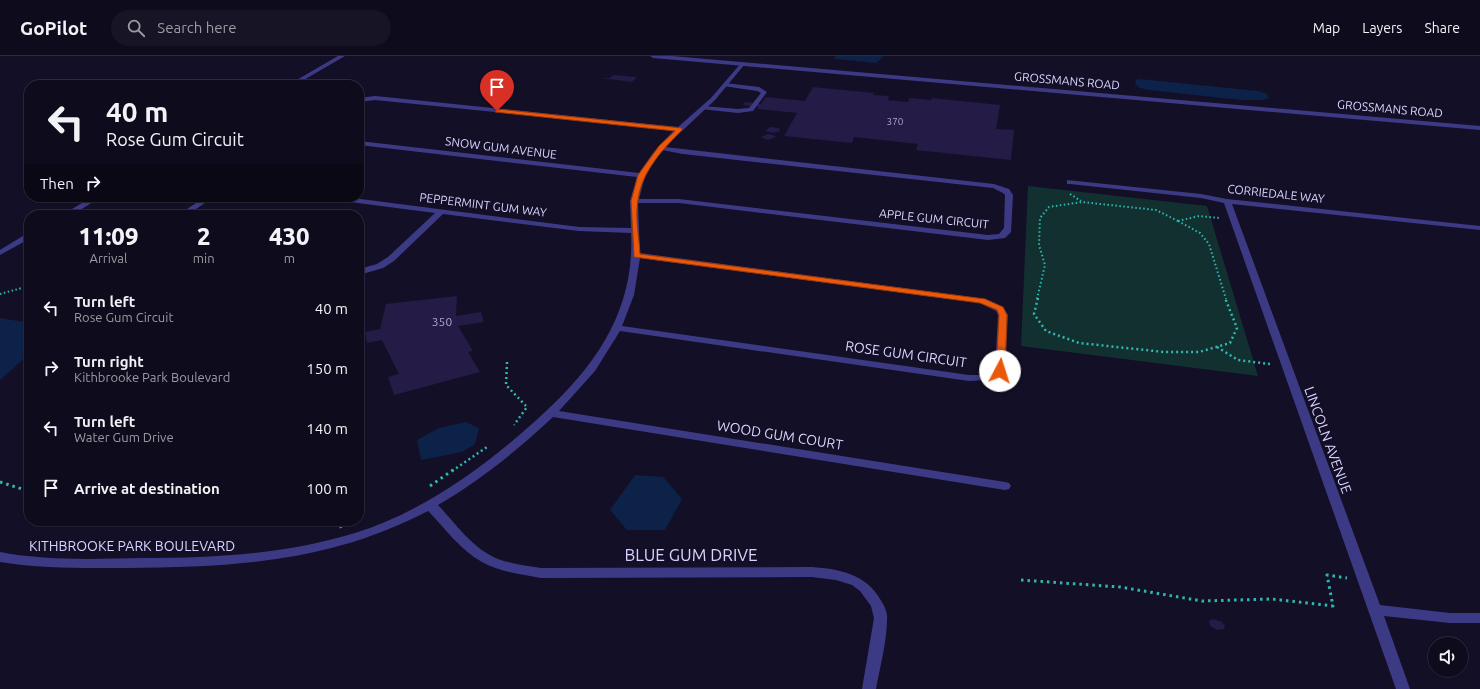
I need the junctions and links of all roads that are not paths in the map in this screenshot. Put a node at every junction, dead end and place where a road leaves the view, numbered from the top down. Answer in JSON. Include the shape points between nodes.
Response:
{"nodes":[{"id":1,"x":342,"y":56,"type":"edge"},
{"id":2,"x":653,"y":56,"type":"edge"},
{"id":3,"x":742,"y":64,"type":"junction"},
{"id":4,"x":300,"y":80,"type":"edge"},
{"id":5,"x":725,"y":85,"type":"junction"},
{"id":6,"x":364,"y":99,"type":"edge"},
{"id":7,"x":703,"y":108,"type":"junction"},
{"id":8,"x":1480,"y":128,"type":"edge"},
{"id":9,"x":680,"y":129,"type":"junction"},
{"id":10,"x":364,"y":144,"type":"edge"},
{"id":11,"x":661,"y":148,"type":"junction"},
{"id":12,"x":641,"y":175,"type":"junction"},
{"id":13,"x":1070,"y":182,"type":"dead end"},
{"id":14,"x":634,"y":201,"type":"junction"},
{"id":15,"x":88,"y":202,"type":"edge"},
{"id":16,"x":202,"y":202,"type":"edge"},
{"id":17,"x":364,"y":202,"type":"edge"},
{"id":18,"x":1227,"y":202,"type":"junction"},
{"id":19,"x":75,"y":210,"type":"edge"},
{"id":20,"x":190,"y":210,"type":"edge"},
{"id":21,"x":441,"y":212,"type":"junction"},
{"id":22,"x":1480,"y":228,"type":"edge"},
{"id":23,"x":636,"y":231,"type":"junction"},
{"id":24,"x":24,"y":239,"type":"edge"},
{"id":25,"x":0,"y":253,"type":"edge"},
{"id":26,"x":636,"y":255,"type":"junction"},
{"id":27,"x":364,"y":271,"type":"edge"},
{"id":28,"x":616,"y":328,"type":"junction"},
{"id":29,"x":551,"y":413,"type":"junction"},
{"id":30,"x":1005,"y":486,"type":"dead end"},
{"id":31,"x":430,"y":505,"type":"junction"},
{"id":32,"x":0,"y":557,"type":"edge"},
{"id":33,"x":1375,"y":610,"type":"junction"},
{"id":34,"x":1480,"y":618,"type":"edge"},
{"id":35,"x":869,"y":689,"type":"edge"},
{"id":36,"x":1402,"y":689,"type":"edge"}],
"edges":[{"from":1,"to":4,"type":"street"},
{"from":2,"to":3,"type":"street","name":"GROSSMANS ROAD"},
{"from":3,"to":5,"type":"street","name":"KITHBROOKE PARK BOULEVARD"},
{"from":3,"to":8,"type":"street","name":"GROSSMANS ROAD"},
{"from":5,"to":7,"type":"street","name":"KITHBROOKE PARK BOULEVARD"},
{"from":5,"to":7,"type":"street","via":[[760,89],[764,92],[750,110]]},
{"from":6,"to":9,"type":"street","via":[[375,98]]},
{"from":7,"to":9,"type":"street","name":"KITHBROOKE PARK BOULEVARD"},
{"from":9,"to":11,"type":"street","name":"KITHBROOKE PARK BOULEVARD"},
{"from":10,"to":12,"type":"street","name":"SNOW GUM AVENUE"},
{"from":11,"to":12,"type":"street","name":"KITHBROOKE PARK BOULEVARD"},
{"from":11,"to":14,"type":"street","name":"APPLE GUM CIRCUIT","via":[[994,186],[1009,195],[1008,228],[1002,236],[985,237],[678,201]]},
{"from":12,"to":14,"type":"street","name":"KITHBROOKE PARK BOULEVARD"},
{"from":13,"to":18,"type":"street","name":"CORRIEDALE WAY","via":[[1201,196]]},
{"from":14,"to":23,"type":"street","name":"KITHBROOKE PARK BOULEVARD"},
{"from":15,"to":19,"type":"street"},
{"from":16,"to":20,"type":"street"},
{"from":17,"to":21,"type":"street","name":"PEPPERMINT GUM WAY"},
{"from":18,"to":22,"type":"street","name":"CORRIEDALE WAY"},
{"from":18,"to":33,"type":"street","name":"LINCOLN AVENUE"},
{"from":21,"to":23,"type":"street","name":"PEPPERMINT GUM WAY","via":[[579,229]]},
{"from":21,"to":27,"type":"street","via":[[391,259],[380,266]]},
{"from":23,"to":26,"type":"street","name":"KITHBROOKE PARK BOULEVARD"},
{"from":24,"to":25,"type":"street"},
{"from":26,"to":28,"type":"street","name":"KITHBROOKE PARK BOULEVARD","via":[[630,296]]},
{"from":26,"to":28,"type":"street","name":"ROSE GUM CIRCUIT","via":[[982,301],[1000,309],[1003,315],[1000,371],[984,378],[969,378]]},
{"from":28,"to":29,"type":"street","name":"KITHBROOKE PARK BOULEVARD","via":[[602,355]]},
{"from":29,"to":30,"type":"street","name":"WOOD GUM COURT"},
{"from":29,"to":31,"type":"street","name":"KITHBROOKE PARK BOULEVARD","via":[[474,476]]},
{"from":31,"to":32,"type":"street","name":"KITHBROOKE PARK BOULEVARD","via":[[364,534],[315,549],[256,559],[205,563],[54,563]]},
{"from":31,"to":35,"type":"street","name":"BLUE GUM DRIVE","via":[[480,554],[496,563],[541,573],[812,572],[835,573],[854,579],[870,591],[879,607],[881,618]]},
{"from":33,"to":34,"type":"street","via":[[1450,618]]},
{"from":33,"to":36,"type":"street","name":"LINCOLN AVENUE"}]}
